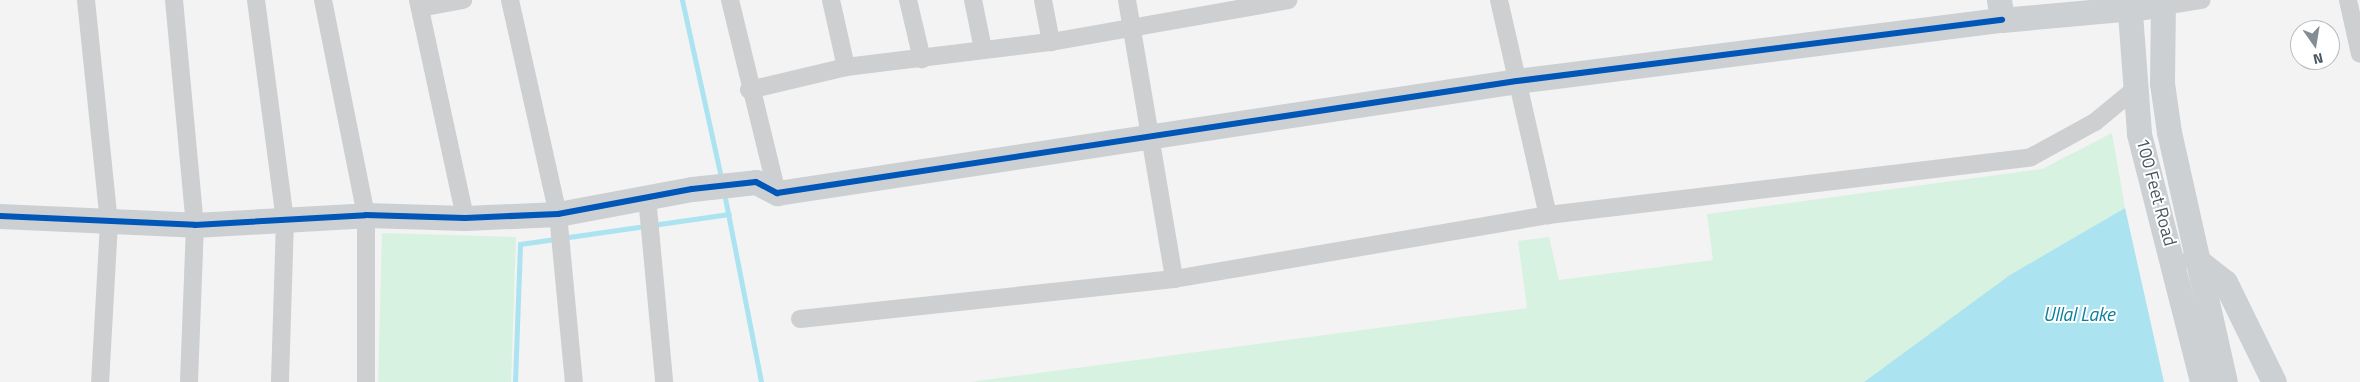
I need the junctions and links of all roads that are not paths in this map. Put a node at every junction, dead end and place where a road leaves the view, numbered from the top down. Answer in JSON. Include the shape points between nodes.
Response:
{"nodes":[{"id":1,"x":86,"y":0,"type":"edge"},
{"id":2,"x":174,"y":0,"type":"edge"},
{"id":3,"x":256,"y":0,"type":"edge"},
{"id":4,"x":323,"y":0,"type":"edge"},
{"id":5,"x":462,"y":0,"type":"edge"},
{"id":6,"x":510,"y":0,"type":"edge"},
{"id":7,"x":730,"y":0,"type":"edge"},
{"id":8,"x":831,"y":0,"type":"edge"},
{"id":9,"x":908,"y":0,"type":"edge"},
{"id":10,"x":973,"y":0,"type":"edge"},
{"id":11,"x":1043,"y":0,"type":"edge"},
{"id":12,"x":1127,"y":0,"type":"edge"},
{"id":13,"x":1499,"y":0,"type":"edge"},
{"id":14,"x":2202,"y":0,"type":"edge"},
{"id":15,"x":2348,"y":0,"type":"edge"},
{"id":16,"x":1277,"y":1,"type":"edge"},
{"id":17,"x":2163,"y":3,"type":"edge"},
{"id":18,"x":419,"y":4,"type":"edge"},
{"id":19,"x":2129,"y":4,"type":"edge"},
{"id":20,"x":1208,"y":6,"type":"edge"},
{"id":21,"x":2000,"y":10,"type":"edge"},
{"id":22,"x":1132,"y":25,"type":"junction"},
{"id":23,"x":1051,"y":42,"type":"junction"},
{"id":24,"x":983,"y":49,"type":"junction"},
{"id":25,"x":2360,"y":54,"type":"edge"},
{"id":26,"x":922,"y":59,"type":"junction"},
{"id":27,"x":846,"y":67,"type":"junction"},
{"id":28,"x":1517,"y":81,"type":"junction"},
{"id":29,"x":2135,"y":89,"type":"junction"},
{"id":30,"x":749,"y":90,"type":"junction"},
{"id":31,"x":1153,"y":136,"type":"junction"},
{"id":32,"x":777,"y":193,"type":"junction"},
{"id":33,"x":647,"y":197,"type":"junction"},
{"id":34,"x":558,"y":214,"type":"junction"},
{"id":35,"x":366,"y":215,"type":"junction"},
{"id":36,"x":1548,"y":215,"type":"junction"},
{"id":37,"x":0,"y":216,"type":"edge"},
{"id":38,"x":465,"y":218,"type":"junction"},
{"id":39,"x":285,"y":221,"type":"junction"},
{"id":40,"x":109,"y":223,"type":"junction"},
{"id":41,"x":195,"y":225,"type":"junction"},
{"id":42,"x":2186,"y":259,"type":"junction"},
{"id":43,"x":1174,"y":279,"type":"junction"},
{"id":44,"x":800,"y":319,"type":"dead end"},
{"id":45,"x":100,"y":382,"type":"edge"},
{"id":46,"x":189,"y":382,"type":"edge"},
{"id":47,"x":280,"y":382,"type":"edge"},
{"id":48,"x":366,"y":382,"type":"edge"},
{"id":49,"x":574,"y":382,"type":"edge"},
{"id":50,"x":664,"y":382,"type":"edge"},
{"id":51,"x":2202,"y":382,"type":"edge"},
{"id":52,"x":2225,"y":382,"type":"edge"},
{"id":53,"x":2274,"y":382,"type":"edge"}],
"edges":[{"from":1,"to":40,"type":"street"},
{"from":2,"to":41,"type":"street"},
{"from":3,"to":39,"type":"street"},
{"from":4,"to":35,"type":"street"},
{"from":5,"to":18,"type":"street"},
{"from":6,"to":34,"type":"street"},
{"from":7,"to":30,"type":"street"},
{"from":8,"to":27,"type":"street"},
{"from":9,"to":26,"type":"street"},
{"from":10,"to":24,"type":"street"},
{"from":11,"to":23,"type":"street"},
{"from":12,"to":22,"type":"street"},
{"from":13,"to":28,"type":"street"},
{"from":14,"to":17,"type":"street"},
{"from":15,"to":25,"type":"street"},
{"from":16,"to":20,"type":"street"},
{"from":17,"to":19,"type":"street"},
{"from":17,"to":42,"type":"street","name":"100 Feet Road","via":[[2165,103]]},
{"from":18,"to":38,"type":"street"},
{"from":19,"to":21,"type":"street"},
{"from":19,"to":29,"type":"street","name":"100 Feet Road"},
{"from":20,"to":22,"type":"street"},
{"from":21,"to":28,"type":"street"},
{"from":22,"to":23,"type":"street"},
{"from":22,"to":31,"type":"street"},
{"from":23,"to":24,"type":"street"},
{"from":24,"to":26,"type":"street"},
{"from":26,"to":27,"type":"street"},
{"from":27,"to":30,"type":"street"},
{"from":28,"to":31,"type":"street"},
{"from":28,"to":36,"type":"street"},
{"from":29,"to":36,"type":"street","via":[[2095,122],[2031,156]]},
{"from":29,"to":42,"type":"street","name":"100 Feet Road","via":[[2139,134]]},
{"from":30,"to":32,"type":"street"},
{"from":31,"to":32,"type":"street"},
{"from":31,"to":43,"type":"street"},
{"from":32,"to":33,"type":"street","via":[[756,182]]},
{"from":33,"to":34,"type":"street"},
{"from":33,"to":50,"type":"street"},
{"from":34,"to":38,"type":"street"},
{"from":34,"to":49,"type":"street"},
{"from":35,"to":38,"type":"street"},
{"from":35,"to":39,"type":"street"},
{"from":35,"to":48,"type":"street"},
{"from":36,"to":43,"type":"street"},
{"from":37,"to":40,"type":"street"},
{"from":39,"to":41,"type":"street"},
{"from":39,"to":47,"type":"street"},
{"from":40,"to":41,"type":"street"},
{"from":40,"to":45,"type":"street"},
{"from":41,"to":46,"type":"street"},
{"from":42,"to":51,"type":"street","name":"100 Feet Road"},
{"from":42,"to":52,"type":"street","name":"100 Feet Road"},
{"from":42,"to":53,"type":"street","via":[[2225,282]]},
{"from":43,"to":44,"type":"street"}]}
